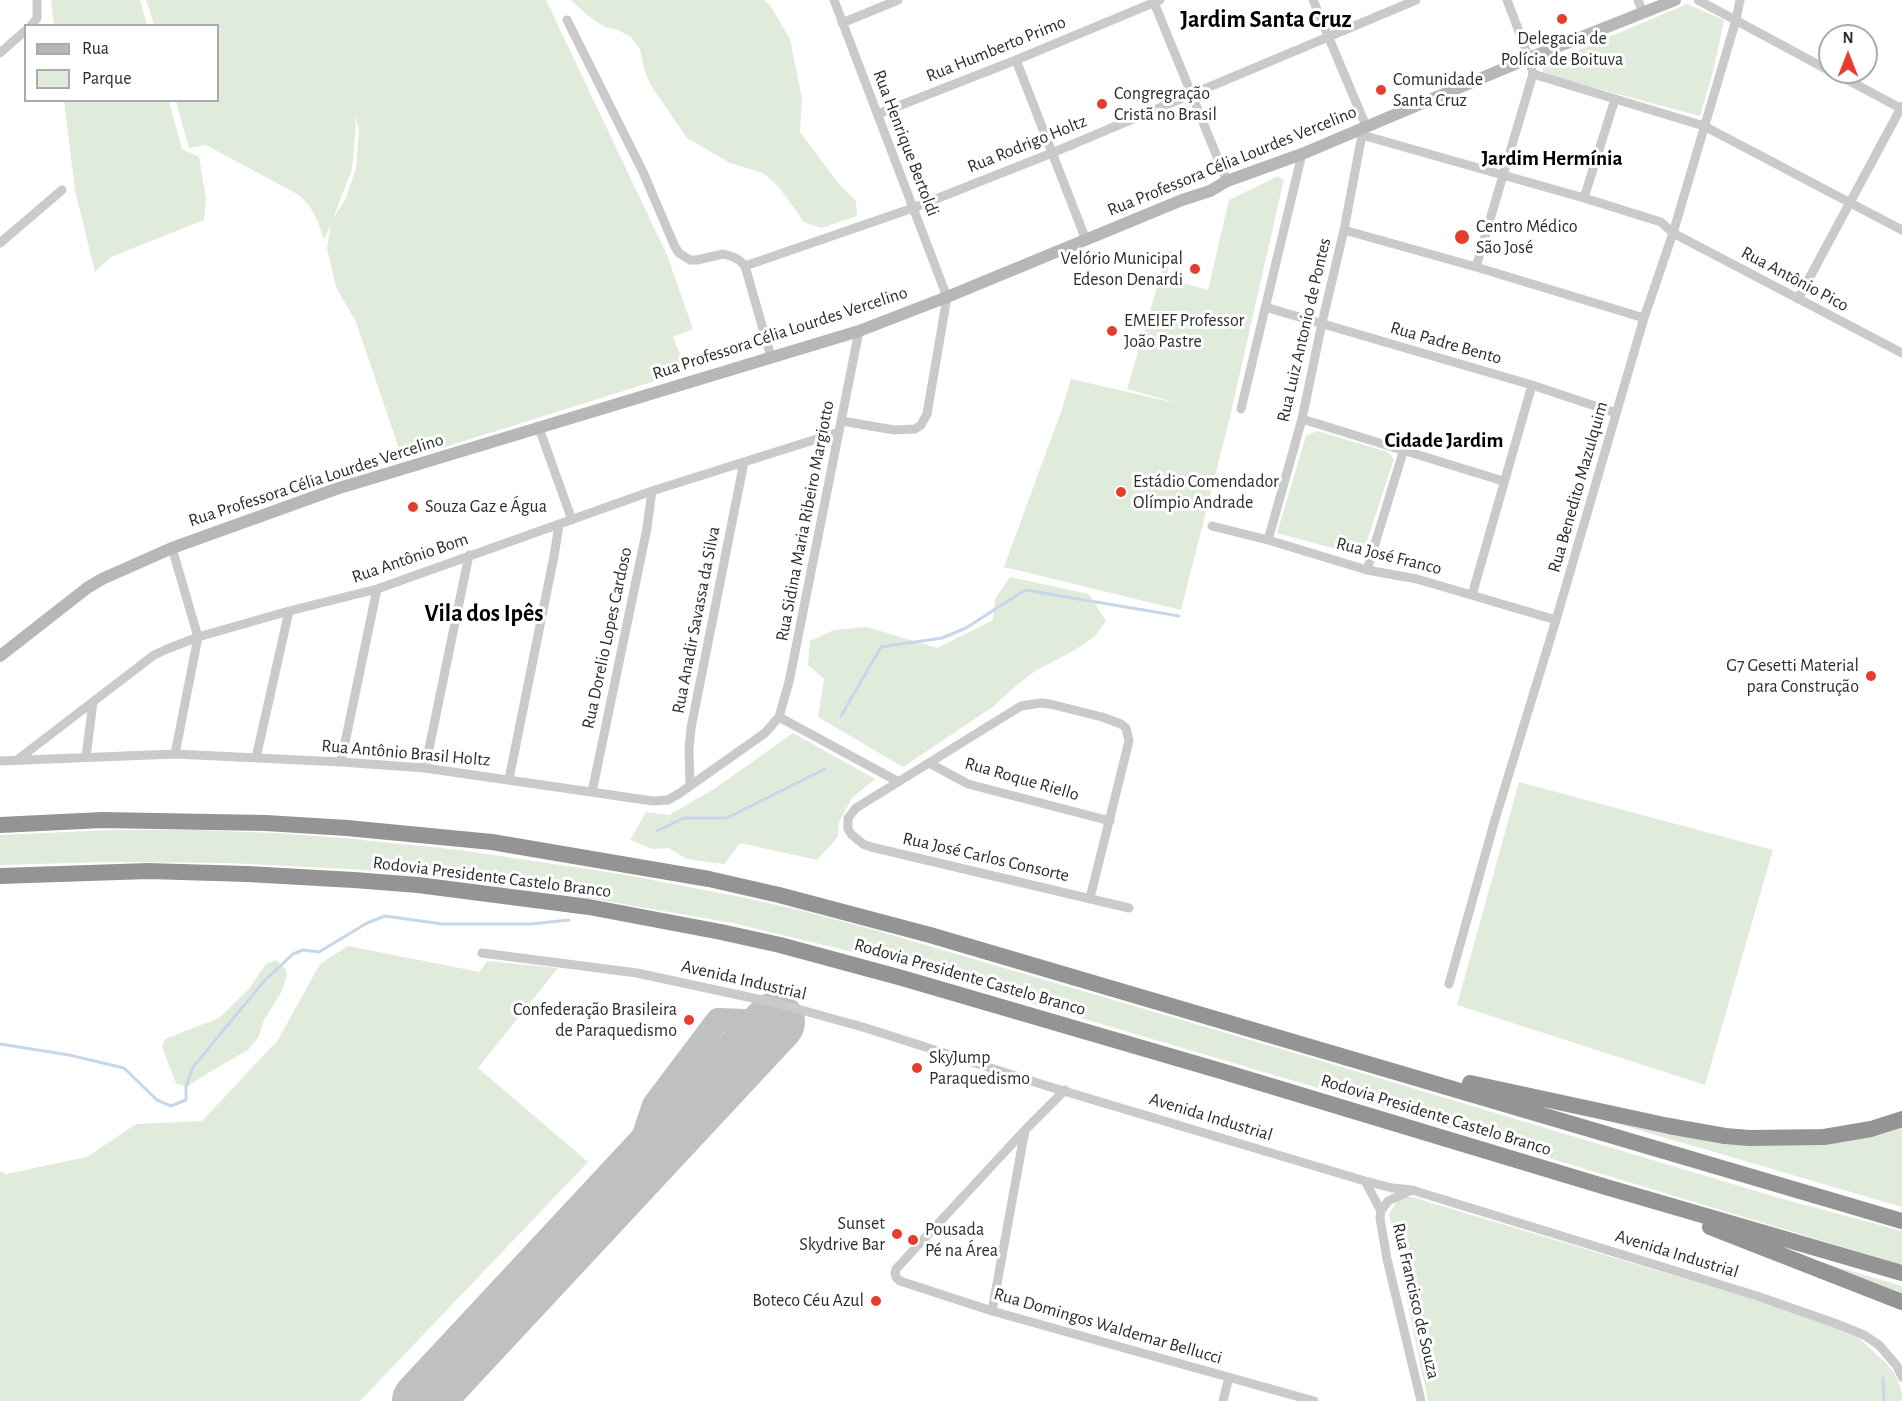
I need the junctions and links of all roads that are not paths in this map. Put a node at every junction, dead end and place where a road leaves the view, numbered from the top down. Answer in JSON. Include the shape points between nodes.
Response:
{"nodes":[{"id":1,"x":37,"y":0,"type":"edge"},
{"id":2,"x":834,"y":0,"type":"edge"},
{"id":3,"x":898,"y":0,"type":"edge"},
{"id":4,"x":1313,"y":0,"type":"edge"},
{"id":5,"x":1416,"y":0,"type":"edge"},
{"id":6,"x":1507,"y":0,"type":"edge"},
{"id":7,"x":1638,"y":0,"type":"edge"},
{"id":8,"x":1675,"y":0,"type":"edge"},
{"id":9,"x":1698,"y":0,"type":"edge"},
{"id":10,"x":1740,"y":0,"type":"edge"},
{"id":11,"x":1155,"y":1,"type":"edge"},
{"id":12,"x":1643,"y":13,"type":"junction"},
{"id":13,"x":567,"y":20,"type":"dead end"},
{"id":14,"x":1736,"y":20,"type":"junction"},
{"id":15,"x":34,"y":22,"type":"edge"},
{"id":16,"x":842,"y":22,"type":"junction"},
{"id":17,"x":24,"y":32,"type":"edge"},
{"id":18,"x":1328,"y":38,"type":"junction"},
{"id":19,"x":0,"y":53,"type":"edge"},
{"id":20,"x":1529,"y":58,"type":"junction"},
{"id":21,"x":1017,"y":60,"type":"junction"},
{"id":22,"x":1818,"y":64,"type":"edge"},
{"id":23,"x":1533,"y":74,"type":"junction"},
{"id":24,"x":1856,"y":84,"type":"edge"},
{"id":25,"x":1191,"y":95,"type":"junction"},
{"id":26,"x":1615,"y":99,"type":"junction"},
{"id":27,"x":1902,"y":108,"type":"edge"},
{"id":28,"x":878,"y":114,"type":"junction"},
{"id":29,"x":1704,"y":126,"type":"junction"},
{"id":30,"x":1364,"y":131,"type":"junction"},
{"id":31,"x":1052,"y":153,"type":"junction"},
{"id":32,"x":1302,"y":154,"type":"junction"},
{"id":33,"x":1502,"y":175,"type":"junction"},
{"id":34,"x":1227,"y":181,"type":"junction"},
{"id":35,"x":62,"y":190,"type":"dead end"},
{"id":36,"x":1584,"y":198,"type":"junction"},
{"id":37,"x":1850,"y":204,"type":"junction"},
{"id":38,"x":913,"y":208,"type":"junction"},
{"id":39,"x":1344,"y":230,"type":"junction"},
{"id":40,"x":1902,"y":231,"type":"edge"},
{"id":41,"x":1673,"y":233,"type":"junction"},
{"id":42,"x":1086,"y":240,"type":"junction"},
{"id":43,"x":0,"y":243,"type":"edge"},
{"id":44,"x":745,"y":266,"type":"junction"},
{"id":45,"x":1476,"y":267,"type":"junction"},
{"id":46,"x":947,"y":297,"type":"junction"},
{"id":47,"x":1798,"y":299,"type":"junction"},
{"id":48,"x":1265,"y":307,"type":"junction"},
{"id":49,"x":1644,"y":318,"type":"junction"},
{"id":50,"x":1322,"y":323,"type":"junction"},
{"id":51,"x":859,"y":331,"type":"junction"},
{"id":52,"x":1902,"y":353,"type":"edge"},
{"id":53,"x":771,"y":357,"type":"junction"},
{"id":54,"x":1532,"y":385,"type":"junction"},
{"id":55,"x":1241,"y":409,"type":"dead end"},
{"id":56,"x":1616,"y":413,"type":"junction"},
{"id":57,"x":1302,"y":419,"type":"junction"},
{"id":58,"x":842,"y":422,"type":"junction"},
{"id":59,"x":540,"y":428,"type":"junction"},
{"id":60,"x":839,"y":432,"type":"junction"},
{"id":61,"x":1404,"y":449,"type":"junction"},
{"id":62,"x":744,"y":462,"type":"junction"},
{"id":63,"x":1503,"y":481,"type":"junction"},
{"id":64,"x":652,"y":491,"type":"junction"},
{"id":65,"x":572,"y":520,"type":"junction"},
{"id":66,"x":559,"y":525,"type":"junction"},
{"id":67,"x":1212,"y":526,"type":"dead end"},
{"id":68,"x":1268,"y":540,"type":"junction"},
{"id":69,"x":171,"y":548,"type":"junction"},
{"id":70,"x":469,"y":555,"type":"junction"},
{"id":71,"x":1366,"y":570,"type":"junction"},
{"id":72,"x":377,"y":589,"type":"junction"},
{"id":73,"x":1472,"y":595,"type":"junction"},
{"id":74,"x":289,"y":611,"type":"junction"},
{"id":75,"x":1556,"y":620,"type":"junction"},
{"id":76,"x":198,"y":637,"type":"junction"},
{"id":77,"x":0,"y":657,"type":"edge"},
{"id":78,"x":93,"y":702,"type":"junction"},
{"id":79,"x":779,"y":717,"type":"junction"},
{"id":80,"x":175,"y":754,"type":"junction"},
{"id":81,"x":86,"y":757,"type":"junction"},
{"id":82,"x":256,"y":758,"type":"junction"},
{"id":83,"x":16,"y":760,"type":"junction"},
{"id":84,"x":0,"y":761,"type":"edge"},
{"id":85,"x":341,"y":762,"type":"junction"},
{"id":86,"x":929,"y":763,"type":"junction"},
{"id":87,"x":424,"y":768,"type":"junction"},
{"id":88,"x":509,"y":779,"type":"junction"},
{"id":89,"x":897,"y":781,"type":"junction"},
{"id":90,"x":690,"y":786,"type":"junction"},
{"id":91,"x":592,"y":792,"type":"junction"},
{"id":92,"x":1110,"y":821,"type":"junction"},
{"id":93,"x":0,"y":825,"type":"edge"},
{"id":94,"x":0,"y":876,"type":"edge"},
{"id":95,"x":1090,"y":898,"type":"junction"},
{"id":96,"x":1129,"y":908,"type":"dead end"},
{"id":97,"x":482,"y":953,"type":"dead end"},
{"id":98,"x":1449,"y":984,"type":"dead end"},
{"id":99,"x":1366,"y":1062,"type":"junction"},
{"id":100,"x":1065,"y":1090,"type":"junction"},
{"id":101,"x":1902,"y":1119,"type":"edge"},
{"id":102,"x":1025,"y":1130,"type":"junction"},
{"id":103,"x":1365,"y":1180,"type":"junction"},
{"id":104,"x":1605,"y":1187,"type":"junction"},
{"id":105,"x":1412,"y":1190,"type":"junction"},
{"id":106,"x":1381,"y":1211,"type":"junction"},
{"id":107,"x":1902,"y":1221,"type":"edge"},
{"id":108,"x":1902,"y":1273,"type":"edge"},
{"id":109,"x":1902,"y":1302,"type":"edge"},
{"id":110,"x":992,"y":1311,"type":"junction"},
{"id":111,"x":1229,"y":1377,"type":"junction"},
{"id":112,"x":1902,"y":1377,"type":"edge"},
{"id":113,"x":1222,"y":1401,"type":"edge"},
{"id":114,"x":1314,"y":1401,"type":"edge"},
{"id":115,"x":1421,"y":1401,"type":"edge"}],
"edges":[{"from":1,"to":15,"type":"street"},
{"from":2,"to":16,"type":"street","name":"Rua Henrique Bertoldi"},
{"from":3,"to":16,"type":"street"},
{"from":4,"to":18,"type":"street"},
{"from":5,"to":18,"type":"street","name":"Rua Rodrigo Holtz"},
{"from":6,"to":20,"type":"street"},
{"from":7,"to":12,"type":"street"},
{"from":8,"to":12,"type":"main road","name":"Rua Professora Célia Lourdes Vercelino"},
{"from":9,"to":14,"type":"street"},
{"from":10,"to":14,"type":"street","name":"Rua Benedito Mazulquim"},
{"from":11,"to":21,"type":"street","name":"Rua Humberto Primo"},
{"from":11,"to":25,"type":"street"},
{"from":12,"to":20,"type":"main road","name":"Rua Professora Célia Lourdes Vercelino"},
{"from":13,"to":44,"type":"street","via":[[679,253],[697,260],[723,254]]},
{"from":14,"to":22,"type":"street"},
{"from":14,"to":29,"type":"street","name":"Rua Benedito Mazulquim"},
{"from":16,"to":28,"type":"street","name":"Rua Henrique Bertoldi"},
{"from":17,"to":19,"type":"street"},
{"from":18,"to":25,"type":"street","name":"Rua Rodrigo Holtz"},
{"from":18,"to":30,"type":"street"},
{"from":20,"to":23,"type":"street"},
{"from":20,"to":30,"type":"main road","name":"Rua Professora Célia Lourdes Vercelino"},
{"from":21,"to":28,"type":"street","name":"Rua Humberto Primo"},
{"from":21,"to":31,"type":"street"},
{"from":23,"to":26,"type":"street"},
{"from":23,"to":33,"type":"street"},
{"from":24,"to":27,"type":"street"},
{"from":25,"to":31,"type":"street","name":"Rua Rodrigo Holtz"},
{"from":25,"to":34,"type":"street"},
{"from":26,"to":29,"type":"street"},
{"from":26,"to":36,"type":"street"},
{"from":27,"to":37,"type":"street"},
{"from":28,"to":38,"type":"street","name":"Rua Henrique Bertoldi"},
{"from":29,"to":37,"type":"street"},
{"from":29,"to":41,"type":"street","name":"Rua Benedito Mazulquim"},
{"from":30,"to":32,"type":"main road","name":"Rua Professora Célia Lourdes Vercelino"},
{"from":30,"to":33,"type":"street","name":"Rua Antônio Pico"},
{"from":30,"to":39,"type":"street","name":"Rua Luiz Antonio de Pontes"},
{"from":31,"to":38,"type":"street","name":"Rua Rodrigo Holtz"},
{"from":31,"to":42,"type":"street"},
{"from":32,"to":34,"type":"main road","name":"Rua Professora Célia Lourdes Vercelino"},
{"from":32,"to":48,"type":"street"},
{"from":33,"to":36,"type":"street","name":"Rua Antônio Pico"},
{"from":33,"to":45,"type":"street"},
{"from":34,"to":42,"type":"main road","name":"Rua Professora Célia Lourdes Vercelino"},
{"from":35,"to":43,"type":"street"},
{"from":36,"to":41,"type":"street","name":"Rua Antônio Pico","via":[[1661,222]]},
{"from":37,"to":40,"type":"street"},
{"from":37,"to":47,"type":"street"},
{"from":38,"to":44,"type":"street","name":"Rua Rodrigo Holtz"},
{"from":38,"to":46,"type":"street","name":"Rua Henrique Bertoldi"},
{"from":39,"to":45,"type":"street"},
{"from":39,"to":50,"type":"street","name":"Rua Luiz Antonio de Pontes"},
{"from":41,"to":47,"type":"street","name":"Rua Antônio Pico"},
{"from":41,"to":49,"type":"street","name":"Rua Benedito Mazulquim"},
{"from":42,"to":46,"type":"main road","name":"Rua Professora Célia Lourdes Vercelino"},
{"from":44,"to":53,"type":"street"},
{"from":45,"to":49,"type":"street"},
{"from":46,"to":51,"type":"main road","name":"Rua Professora Célia Lourdes Vercelino"},
{"from":46,"to":58,"type":"street","via":[[927,414],[921,425],[894,430]]},
{"from":47,"to":52,"type":"street","name":"Rua Antônio Pico"},
{"from":48,"to":50,"type":"street","name":"Rua Padre Bento"},
{"from":48,"to":55,"type":"street"},
{"from":49,"to":56,"type":"street","name":"Rua Benedito Mazulquim"},
{"from":50,"to":54,"type":"street","name":"Rua Padre Bento"},
{"from":50,"to":57,"type":"street","name":"Rua Luiz Antonio de Pontes"},
{"from":51,"to":53,"type":"main road","name":"Rua Professora Célia Lourdes Vercelino"},
{"from":51,"to":58,"type":"street","name":"Rua Sidina Maria Ribeiro Margiotto"},
{"from":53,"to":59,"type":"main road","name":"Rua Professora Célia Lourdes Vercelino"},
{"from":54,"to":56,"type":"street","name":"Rua Padre Bento"},
{"from":54,"to":63,"type":"street"},
{"from":56,"to":75,"type":"street","name":"Rua Benedito Mazulquim"},
{"from":57,"to":61,"type":"street"},
{"from":57,"to":68,"type":"street","name":"Rua Luiz Antonio de Pontes"},
{"from":58,"to":60,"type":"street","name":"Rua Sidina Maria Ribeiro Margiotto"},
{"from":59,"to":65,"type":"street"},
{"from":59,"to":69,"type":"main road","name":"Rua Professora Célia Lourdes Vercelino","via":[[336,489]]},
{"from":60,"to":62,"type":"street","name":"Rua Antônio Bom"},
{"from":60,"to":79,"type":"street","name":"Rua Sidina Maria Ribeiro Margiotto"},
{"from":61,"to":63,"type":"street"},
{"from":61,"to":71,"type":"street"},
{"from":62,"to":64,"type":"street","name":"Rua Antônio Bom"},
{"from":62,"to":90,"type":"street","name":"Rua Anadir Savassa da Silva","via":[[691,728]]},
{"from":63,"to":73,"type":"street"},
{"from":64,"to":65,"type":"street","name":"Rua Antônio Bom"},
{"from":64,"to":91,"type":"street","name":"Rua Dorelio Lopes Cardoso"},
{"from":65,"to":66,"type":"street","name":"Rua Antônio Bom"},
{"from":66,"to":70,"type":"street","name":"Rua Antônio Bom"},
{"from":66,"to":88,"type":"street"},
{"from":67,"to":68,"type":"street","name":"Rua José Franco"},
{"from":68,"to":71,"type":"street","name":"Rua José Franco"},
{"from":69,"to":76,"type":"street"},
{"from":69,"to":77,"type":"main road","name":"Rua Professora Célia Lourdes Vercelino","via":[[87,588]]},
{"from":70,"to":72,"type":"street","name":"Rua Antônio Bom"},
{"from":70,"to":87,"type":"street"},
{"from":71,"to":73,"type":"street","name":"Rua José Franco"},
{"from":72,"to":74,"type":"street","name":"Rua Antônio Bom"},
{"from":72,"to":85,"type":"street"},
{"from":73,"to":75,"type":"street","name":"Rua José Franco"},
{"from":74,"to":76,"type":"street","name":"Rua Antônio Bom"},
{"from":74,"to":82,"type":"street"},
{"from":75,"to":98,"type":"street","name":"Rua Benedito Mazulquim"},
{"from":76,"to":78,"type":"street","name":"Rua Antônio Bom","via":[[154,655]]},
{"from":76,"to":80,"type":"street"},
{"from":78,"to":81,"type":"street"},
{"from":78,"to":83,"type":"street","name":"Rua Antônio Bom"},
{"from":79,"to":89,"type":"street"},
{"from":79,"to":90,"type":"street","name":"Rua Antônio Brasil Holtz","via":[[765,733]]},
{"from":80,"to":81,"type":"street","name":"Rua Antônio Brasil Holtz"},
{"from":80,"to":82,"type":"street","name":"Rua Antônio Brasil Holtz"},
{"from":81,"to":83,"type":"street","name":"Rua Antônio Brasil Holtz"},
{"from":82,"to":85,"type":"street","name":"Rua Antônio Brasil Holtz"},
{"from":83,"to":84,"type":"street","name":"Rua Antônio Brasil Holtz"},
{"from":85,"to":87,"type":"street","name":"Rua Antônio Brasil Holtz"},
{"from":86,"to":89,"type":"street"},
{"from":86,"to":92,"type":"street","name":"Rua Roque Riello","via":[[968,783]]},
{"from":86,"to":92,"type":"street","via":[[1014,710],[1032,704],[1050,704],[1102,717],[1122,724],[1129,741]]},
{"from":87,"to":88,"type":"street","name":"Rua Antônio Brasil Holtz"},
{"from":88,"to":91,"type":"street","name":"Rua Antônio Brasil Holtz"},
{"from":89,"to":95,"type":"street","name":"Rua José Carlos Consorte","via":[[849,814],[851,834],[863,844]]},
{"from":90,"to":91,"type":"street","name":"Rua Antônio Brasil Holtz","via":[[662,801]]},
{"from":92,"to":95,"type":"street"},
{"from":93,"to":99,"type":"highway","name":"Rodovia Presidente Castelo Branco","via":[[114,820],[347,828],[492,842],[639,866],[779,895],[930,934]]},
{"from":94,"to":104,"type":"highway","name":"Rodovia Presidente Castelo Branco","via":[[148,871],[302,876],[489,893],[659,919],[780,945],[902,978]]},
{"from":95,"to":96,"type":"street","name":"Rua José Carlos Consorte"},
{"from":97,"to":100,"type":"street","name":"Avenida Industrial","via":[[637,973],[776,1003]]},
{"from":99,"to":101,"type":"highway","via":[[1725,1136],[1824,1137]]},
{"from":99,"to":107,"type":"highway","name":"Rodovia Presidente Castelo Branco"},
{"from":100,"to":102,"type":"street"},
{"from":100,"to":103,"type":"street","name":"Avenida Industrial"},
{"from":102,"to":110,"type":"street"},
{"from":102,"to":110,"type":"street","name":"Rua Domingos Waldemar Bellucci","via":[[894,1273],[900,1281]]},
{"from":103,"to":105,"type":"street","name":"Avenida Industrial"},
{"from":103,"to":106,"type":"street"},
{"from":104,"to":108,"type":"highway","name":"Rodovia Presidente Castelo Branco"},
{"from":104,"to":109,"type":"highway"},
{"from":105,"to":106,"type":"street","name":"Rua Francisco de Souza","via":[[1392,1198]]},
{"from":105,"to":112,"type":"street","name":"Avenida Industrial","via":[[1837,1324],[1879,1345]]},
{"from":106,"to":115,"type":"street","name":"Rua Francisco de Souza","via":[[1387,1259]]},
{"from":110,"to":111,"type":"street","name":"Rua Domingos Waldemar Bellucci"},
{"from":111,"to":113,"type":"street"},
{"from":111,"to":114,"type":"street","name":"Rua Domingos Waldemar Bellucci"}]}
